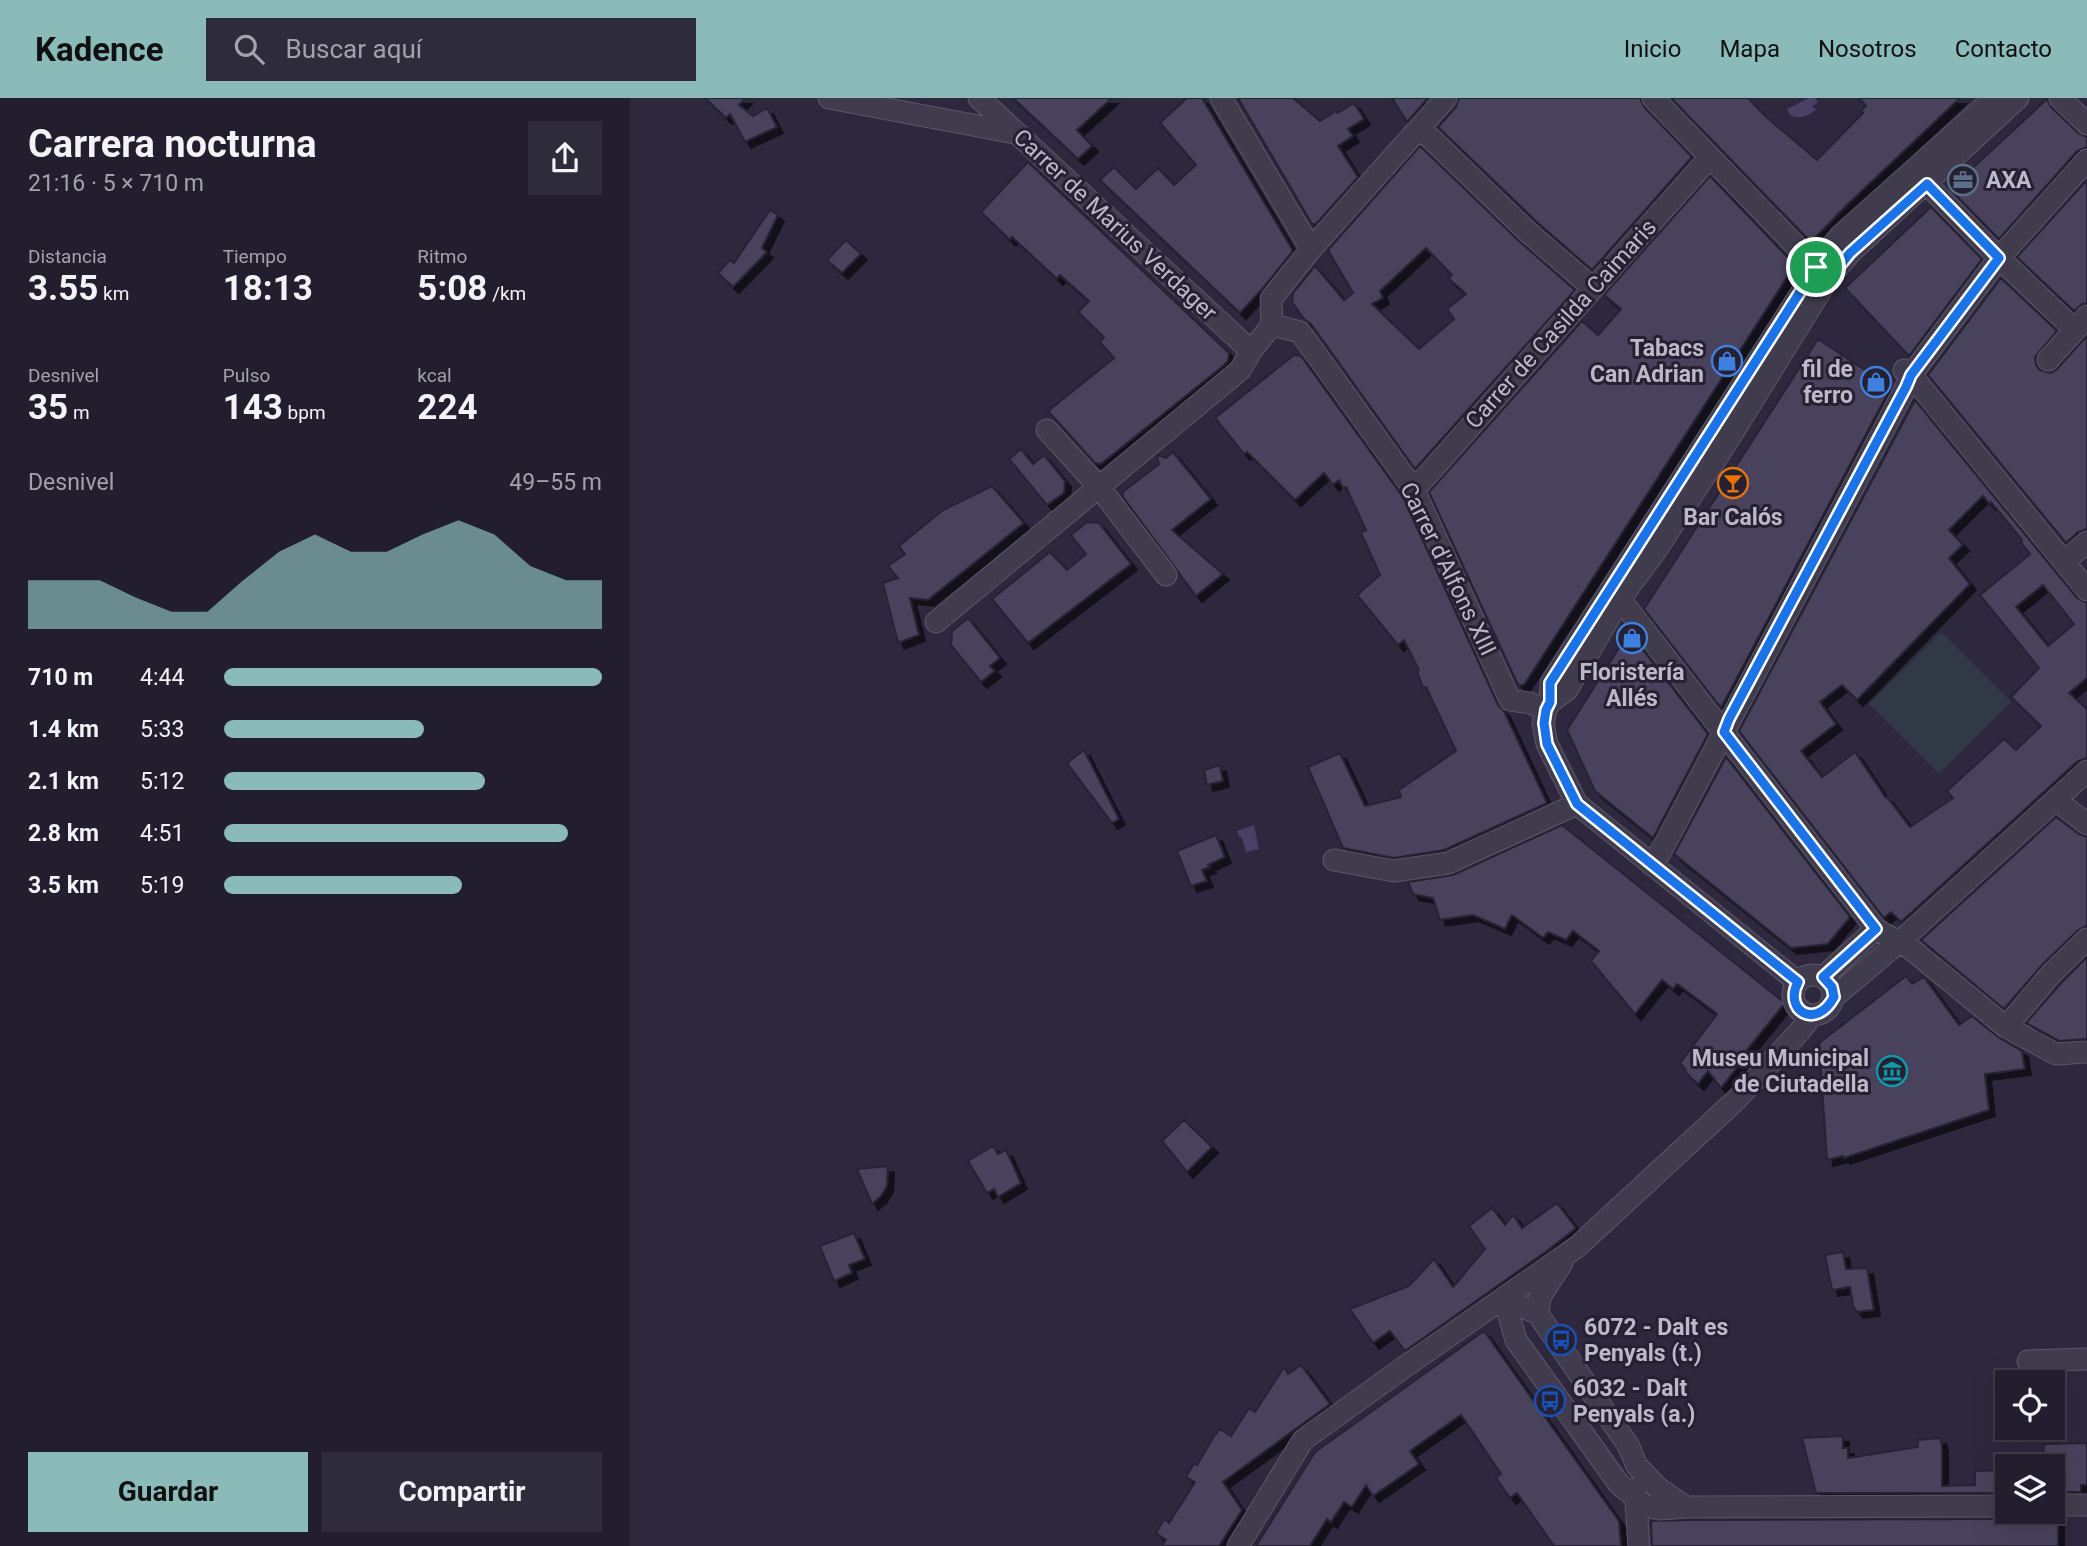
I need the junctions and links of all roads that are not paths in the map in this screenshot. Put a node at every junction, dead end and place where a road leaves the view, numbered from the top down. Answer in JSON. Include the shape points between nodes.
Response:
{"nodes":[{"id":1,"x":829,"y":98,"type":"edge"},
{"id":2,"x":979,"y":98,"type":"edge"},
{"id":3,"x":1221,"y":98,"type":"edge"},
{"id":4,"x":1446,"y":98,"type":"edge"},
{"id":5,"x":1653,"y":98,"type":"edge"},
{"id":6,"x":1994,"y":98,"type":"edge"},
{"id":7,"x":2018,"y":98,"type":"edge"},
{"id":8,"x":2060,"y":98,"type":"edge"},
{"id":9,"x":2087,"y":124,"type":"edge"},
{"id":10,"x":1420,"y":128,"type":"junction"},
{"id":11,"x":1015,"y":133,"type":"junction"},
{"id":12,"x":1709,"y":158,"type":"junction"},
{"id":13,"x":2087,"y":160,"type":"edge"},
{"id":14,"x":1921,"y":177,"type":"junction"},
{"id":15,"x":1311,"y":249,"type":"junction"},
{"id":16,"x":1999,"y":258,"type":"junction"},
{"id":17,"x":1827,"y":277,"type":"junction"},
{"id":18,"x":1593,"y":288,"type":"junction"},
{"id":19,"x":2081,"y":323,"type":"edge"},
{"id":20,"x":1272,"y":325,"type":"junction"},
{"id":21,"x":1251,"y":351,"type":"junction"},
{"id":22,"x":2048,"y":360,"type":"dead end"},
{"id":23,"x":1907,"y":372,"type":"junction"},
{"id":24,"x":1047,"y":430,"type":"dead end"},
{"id":25,"x":1099,"y":487,"type":"junction"},
{"id":26,"x":1413,"y":491,"type":"junction"},
{"id":27,"x":2087,"y":542,"type":"edge"},
{"id":28,"x":1637,"y":546,"type":"junction"},
{"id":29,"x":2064,"y":562,"type":"junction"},
{"id":30,"x":1166,"y":575,"type":"dead end"},
{"id":31,"x":2087,"y":590,"type":"edge"},
{"id":32,"x":1620,"y":599,"type":"junction"},
{"id":33,"x":936,"y":622,"type":"dead end"},
{"id":34,"x":1548,"y":706,"type":"junction"},
{"id":35,"x":1724,"y":732,"type":"junction"},
{"id":36,"x":2087,"y":771,"type":"edge"},
{"id":37,"x":2056,"y":800,"type":"junction"},
{"id":38,"x":1577,"y":804,"type":"junction"},
{"id":39,"x":2087,"y":824,"type":"edge"},
{"id":40,"x":1334,"y":860,"type":"dead end"},
{"id":41,"x":1650,"y":863,"type":"junction"},
{"id":42,"x":1876,"y":929,"type":"junction"},
{"id":43,"x":2087,"y":939,"type":"edge"},
{"id":44,"x":1898,"y":943,"type":"junction"},
{"id":45,"x":1823,"y":977,"type":"junction"},
{"id":46,"x":1798,"y":982,"type":"junction"},
{"id":47,"x":1834,"y":997,"type":"junction"},
{"id":48,"x":1812,"y":1015,"type":"junction"},
{"id":49,"x":2006,"y":1027,"type":"junction"},
{"id":50,"x":2087,"y":1052,"type":"edge"},
{"id":51,"x":1572,"y":1251,"type":"junction"},
{"id":52,"x":1504,"y":1298,"type":"junction"},
{"id":53,"x":1538,"y":1314,"type":"junction"},
{"id":54,"x":2087,"y":1359,"type":"edge"},
{"id":55,"x":2028,"y":1361,"type":"dead end"},
{"id":56,"x":1637,"y":1466,"type":"junction"},
{"id":57,"x":1634,"y":1497,"type":"junction"},
{"id":58,"x":2065,"y":1505,"type":"edge"},
{"id":59,"x":2087,"y":1505,"type":"edge"},
{"id":60,"x":1995,"y":1506,"type":"edge"},
{"id":61,"x":1686,"y":1507,"type":"junction"},
{"id":62,"x":1238,"y":1546,"type":"edge"},
{"id":63,"x":1639,"y":1546,"type":"edge"}],
"edges":[{"from":1,"to":11,"type":"street"},
{"from":2,"to":11,"type":"street","name":"Carrer de Marius Verdager"},
{"from":3,"to":15,"type":"street"},
{"from":4,"to":10,"type":"street"},
{"from":5,"to":12,"type":"street"},
{"from":6,"to":14,"type":"street"},
{"from":7,"to":14,"type":"street"},
{"from":8,"to":9,"type":"street"},
{"from":10,"to":15,"type":"street"},
{"from":10,"to":18,"type":"street"},
{"from":11,"to":21,"type":"street","name":"Carrer de Marius Verdager"},
{"from":12,"to":17,"type":"street"},
{"from":12,"to":18,"type":"street","name":"Carrer de Casilda Caimaris"},
{"from":13,"to":16,"type":"street"},
{"from":14,"to":16,"type":"street"},
{"from":14,"to":17,"type":"street","via":[[1841,235]]},
{"from":15,"to":20,"type":"street","via":[[1271,299]]},
{"from":16,"to":19,"type":"street"},
{"from":16,"to":23,"type":"street"},
{"from":17,"to":28,"type":"street"},
{"from":17,"to":32,"type":"street","via":[[1732,434]]},
{"from":18,"to":26,"type":"street","name":"Carrer de Casilda Caimaris"},
{"from":19,"to":22,"type":"street"},
{"from":20,"to":21,"type":"street"},
{"from":20,"to":26,"type":"street","name":"Carrer d'Alfons XIII","via":[[1300,332]]},
{"from":21,"to":25,"type":"street","via":[[1240,370]]},
{"from":23,"to":29,"type":"street"},
{"from":23,"to":35,"type":"street","via":[[1906,387]]},
{"from":24,"to":25,"type":"street"},
{"from":25,"to":30,"type":"street"},
{"from":25,"to":33,"type":"street"},
{"from":26,"to":34,"type":"street","name":"Carrer d'Alfons XIII","via":[[1510,700]]},
{"from":27,"to":29,"type":"street"},
{"from":28,"to":32,"type":"street","via":[[1640,563],[1618,595]]},
{"from":28,"to":34,"type":"street","via":[[1550,683]]},
{"from":29,"to":31,"type":"street"},
{"from":32,"to":34,"type":"street","via":[[1567,690]]},
{"from":32,"to":35,"type":"street"},
{"from":34,"to":38,"type":"street","via":[[1544,723],[1547,744]]},
{"from":35,"to":41,"type":"street","via":[[1660,853]]},
{"from":35,"to":42,"type":"street"},
{"from":36,"to":37,"type":"street"},
{"from":37,"to":39,"type":"street"},
{"from":37,"to":44,"type":"street"},
{"from":38,"to":40,"type":"street","via":[[1448,863],[1394,871]]},
{"from":38,"to":41,"type":"street"},
{"from":41,"to":46,"type":"street"},
{"from":42,"to":44,"type":"street"},
{"from":42,"to":45,"type":"street"},
{"from":43,"to":49,"type":"street"},
{"from":44,"to":47,"type":"street"},
{"from":44,"to":49,"type":"street"},
{"from":45,"to":46,"type":"street","via":[[1810,975]]},
{"from":45,"to":47,"type":"street"},
{"from":46,"to":48,"type":"street","via":[[1795,1002]]},
{"from":47,"to":48,"type":"street","via":[[1824,1012]]},
{"from":48,"to":51,"type":"street","via":[[1736,1100]]},
{"from":49,"to":50,"type":"street","via":[[2056,1054]]},
{"from":51,"to":52,"type":"street"},
{"from":51,"to":53,"type":"street","via":[[1540,1297]]},
{"from":52,"to":53,"type":"street"},
{"from":52,"to":57,"type":"street","via":[[1516,1340],[1619,1484]]},
{"from":52,"to":62,"type":"street","via":[[1303,1440]]},
{"from":53,"to":56,"type":"street","via":[[1628,1445]]},
{"from":54,"to":55,"type":"street"},
{"from":56,"to":57,"type":"street"},
{"from":56,"to":61,"type":"street"},
{"from":57,"to":61,"type":"street","via":[[1644,1506]]},
{"from":57,"to":63,"type":"street"},
{"from":58,"to":59,"type":"street"},
{"from":60,"to":61,"type":"street"}]}
